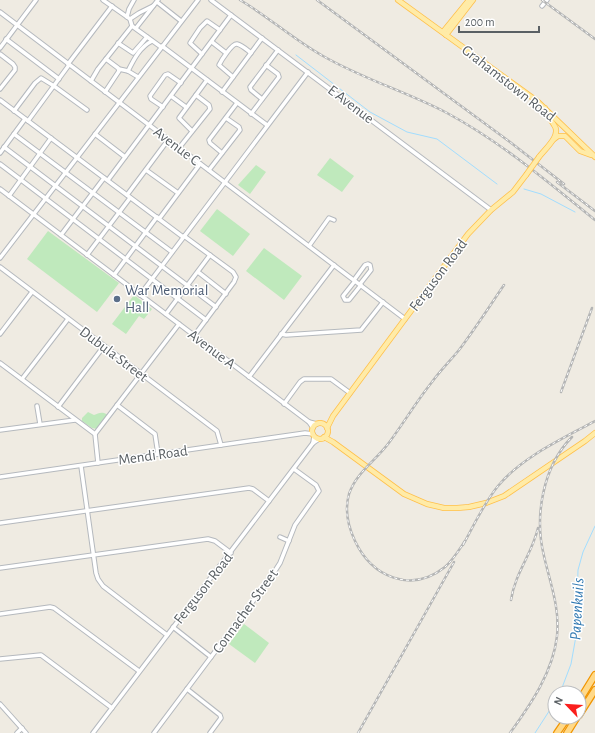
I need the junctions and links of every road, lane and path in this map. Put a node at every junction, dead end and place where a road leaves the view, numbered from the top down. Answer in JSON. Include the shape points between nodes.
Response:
{"nodes":[{"id":1,"x":36,"y":0,"type":"edge"},
{"id":2,"x":103,"y":0,"type":"edge"},
{"id":3,"x":134,"y":0,"type":"edge"},
{"id":4,"x":198,"y":0,"type":"edge"},
{"id":5,"x":210,"y":0,"type":"edge"},
{"id":6,"x":398,"y":0,"type":"edge"},
{"id":7,"x":469,"y":0,"type":"edge"},
{"id":8,"x":473,"y":0,"type":"edge"},
{"id":9,"x":547,"y":0,"type":"edge"},
{"id":10,"x":157,"y":1,"type":"edge"},
{"id":11,"x":112,"y":6,"type":"junction"},
{"id":12,"x":153,"y":6,"type":"junction"},
{"id":13,"x":542,"y":6,"type":"dead end"},
{"id":14,"x":0,"y":12,"type":"edge"},
{"id":15,"x":231,"y":15,"type":"junction"},
{"id":16,"x":128,"y":18,"type":"junction"},
{"id":17,"x":181,"y":21,"type":"junction"},
{"id":18,"x":17,"y":25,"type":"junction"},
{"id":19,"x":132,"y":26,"type":"junction"},
{"id":20,"x":136,"y":28,"type":"junction"},
{"id":21,"x":220,"y":30,"type":"junction"},
{"id":22,"x":445,"y":34,"type":"junction"},
{"id":23,"x":145,"y":38,"type":"junction"},
{"id":24,"x":262,"y":38,"type":"junction"},
{"id":25,"x":6,"y":39,"type":"junction"},
{"id":26,"x":152,"y":41,"type":"junction"},
{"id":27,"x":212,"y":42,"type":"junction"},
{"id":28,"x":1,"y":43,"type":"edge"},
{"id":29,"x":118,"y":43,"type":"junction"},
{"id":30,"x":146,"y":44,"type":"junction"},
{"id":31,"x":162,"y":47,"type":"junction"},
{"id":32,"x":0,"y":48,"type":"edge"},
{"id":33,"x":278,"y":50,"type":"junction"},
{"id":34,"x":226,"y":53,"type":"junction"},
{"id":35,"x":251,"y":53,"type":"junction"},
{"id":36,"x":0,"y":54,"type":"edge"},
{"id":37,"x":202,"y":54,"type":"junction"},
{"id":38,"x":106,"y":59,"type":"junction"},
{"id":39,"x":68,"y":64,"type":"junction"},
{"id":40,"x":266,"y":65,"type":"junction"},
{"id":41,"x":118,"y":69,"type":"junction"},
{"id":42,"x":192,"y":69,"type":"junction"},
{"id":43,"x":128,"y":71,"type":"junction"},
{"id":44,"x":308,"y":72,"type":"junction"},
{"id":45,"x":138,"y":77,"type":"junction"},
{"id":46,"x":233,"y":77,"type":"junction"},
{"id":47,"x":59,"y":79,"type":"junction"},
{"id":48,"x":207,"y":80,"type":"junction"},
{"id":49,"x":91,"y":81,"type":"junction"},
{"id":50,"x":181,"y":83,"type":"junction"},
{"id":51,"x":54,"y":86,"type":"junction"},
{"id":52,"x":0,"y":89,"type":"edge"},
{"id":53,"x":105,"y":92,"type":"junction"},
{"id":54,"x":222,"y":92,"type":"junction"},
{"id":55,"x":196,"y":94,"type":"junction"},
{"id":56,"x":171,"y":96,"type":"junction"},
{"id":57,"x":262,"y":99,"type":"junction"},
{"id":58,"x":0,"y":100,"type":"edge"},
{"id":59,"x":119,"y":103,"type":"junction"},
{"id":60,"x":237,"y":103,"type":"junction"},
{"id":61,"x":162,"y":107,"type":"junction"},
{"id":62,"x":186,"y":107,"type":"junction"},
{"id":63,"x":545,"y":108,"type":"junction"},
{"id":64,"x":87,"y":110,"type":"dead end"},
{"id":65,"x":14,"y":111,"type":"junction"},
{"id":66,"x":251,"y":114,"type":"junction"},
{"id":67,"x":226,"y":118,"type":"junction"},
{"id":68,"x":26,"y":120,"type":"junction"},
{"id":69,"x":149,"y":125,"type":"junction"},
{"id":70,"x":267,"y":125,"type":"junction"},
{"id":71,"x":192,"y":131,"type":"junction"},
{"id":72,"x":14,"y":134,"type":"junction"},
{"id":73,"x":95,"y":134,"type":"junction"},
{"id":74,"x":51,"y":138,"type":"junction"},
{"id":75,"x":554,"y":139,"type":"junction"},
{"id":76,"x":168,"y":140,"type":"junction"},
{"id":77,"x":179,"y":148,"type":"junction"},
{"id":78,"x":2,"y":149,"type":"edge"},
{"id":79,"x":222,"y":153,"type":"junction"},
{"id":80,"x":40,"y":154,"type":"junction"},
{"id":81,"x":594,"y":156,"type":"edge"},
{"id":82,"x":77,"y":157,"type":"junction"},
{"id":83,"x":125,"y":157,"type":"junction"},
{"id":84,"x":0,"y":164,"type":"edge"},
{"id":85,"x":200,"y":164,"type":"junction"},
{"id":86,"x":30,"y":167,"type":"junction"},
{"id":87,"x":146,"y":170,"type":"junction"},
{"id":88,"x":209,"y":170,"type":"junction"},
{"id":89,"x":66,"y":173,"type":"junction"},
{"id":90,"x":106,"y":179,"type":"junction"},
{"id":91,"x":20,"y":180,"type":"junction"},
{"id":92,"x":224,"y":182,"type":"junction"},
{"id":93,"x":55,"y":186,"type":"junction"},
{"id":94,"x":0,"y":189,"type":"edge"},
{"id":95,"x":178,"y":193,"type":"junction"},
{"id":96,"x":92,"y":194,"type":"junction"},
{"id":97,"x":9,"y":196,"type":"junction"},
{"id":98,"x":129,"y":196,"type":"junction"},
{"id":99,"x":45,"y":199,"type":"junction"},
{"id":100,"x":82,"y":207,"type":"junction"},
{"id":101,"x":491,"y":210,"type":"junction"},
{"id":102,"x":119,"y":213,"type":"junction"},
{"id":103,"x":33,"y":215,"type":"junction"},
{"id":104,"x":158,"y":218,"type":"junction"},
{"id":105,"x":73,"y":220,"type":"junction"},
{"id":106,"x":334,"y":220,"type":"dead end"},
{"id":107,"x":109,"y":226,"type":"junction"},
{"id":108,"x":145,"y":233,"type":"junction"},
{"id":109,"x":61,"y":236,"type":"junction"},
{"id":110,"x":184,"y":236,"type":"junction"},
{"id":111,"x":99,"y":239,"type":"junction"},
{"id":112,"x":135,"y":246,"type":"junction"},
{"id":113,"x":309,"y":246,"type":"junction"},
{"id":114,"x":172,"y":252,"type":"junction"},
{"id":115,"x":87,"y":255,"type":"junction"},
{"id":116,"x":210,"y":255,"type":"junction"},
{"id":117,"x":0,"y":258,"type":"edge"},
{"id":118,"x":125,"y":259,"type":"junction"},
{"id":119,"x":334,"y":264,"type":"junction"},
{"id":120,"x":162,"y":266,"type":"junction"},
{"id":121,"x":0,"y":267,"type":"edge"},
{"id":122,"x":198,"y":272,"type":"junction"},
{"id":123,"x":114,"y":275,"type":"junction"},
{"id":124,"x":152,"y":279,"type":"junction"},
{"id":125,"x":355,"y":280,"type":"junction"},
{"id":126,"x":360,"y":284,"type":"junction"},
{"id":127,"x":188,"y":286,"type":"junction"},
{"id":128,"x":32,"y":292,"type":"junction"},
{"id":129,"x":140,"y":294,"type":"junction"},
{"id":130,"x":226,"y":294,"type":"junction"},
{"id":131,"x":178,"y":298,"type":"junction"},
{"id":132,"x":383,"y":302,"type":"junction"},
{"id":133,"x":216,"y":307,"type":"junction"},
{"id":134,"x":166,"y":314,"type":"junction"},
{"id":135,"x":68,"y":319,"type":"junction"},
{"id":136,"x":405,"y":319,"type":"junction"},
{"id":137,"x":206,"y":320,"type":"junction"},
{"id":138,"x":179,"y":324,"type":"junction"},
{"id":139,"x":0,"y":334,"type":"edge"},
{"id":140,"x":281,"y":334,"type":"junction"},
{"id":141,"x":194,"y":336,"type":"junction"},
{"id":142,"x":104,"y":346,"type":"junction"},
{"id":143,"x":0,"y":363,"type":"edge"},
{"id":144,"x":141,"y":374,"type":"junction"},
{"id":145,"x":249,"y":377,"type":"junction"},
{"id":146,"x":22,"y":379,"type":"junction"},
{"id":147,"x":350,"y":393,"type":"junction"},
{"id":148,"x":284,"y":404,"type":"junction"},
{"id":149,"x":117,"y":405,"type":"junction"},
{"id":150,"x":37,"y":406,"type":"dead end"},
{"id":151,"x":58,"y":407,"type":"junction"},
{"id":152,"x":331,"y":419,"type":"junction"},
{"id":153,"x":75,"y":420,"type":"junction"},
{"id":154,"x":40,"y":424,"type":"junction"},
{"id":155,"x":322,"y":424,"type":"junction"},
{"id":156,"x":327,"y":429,"type":"junction"},
{"id":157,"x":0,"y":430,"type":"edge"},
{"id":158,"x":316,"y":432,"type":"junction"},
{"id":159,"x":595,"y":433,"type":"edge"},
{"id":160,"x":95,"y":434,"type":"junction"},
{"id":161,"x":595,"y":436,"type":"edge"},
{"id":162,"x":585,"y":441,"type":"junction"},
{"id":163,"x":334,"y":442,"type":"junction"},
{"id":164,"x":221,"y":445,"type":"junction"},
{"id":165,"x":158,"y":454,"type":"junction"},
{"id":166,"x":98,"y":463,"type":"junction"},
{"id":167,"x":82,"y":466,"type":"junction"},
{"id":168,"x":294,"y":469,"type":"junction"},
{"id":169,"x":0,"y":477,"type":"edge"},
{"id":170,"x":269,"y":501,"type":"junction"},
{"id":171,"x":88,"y":511,"type":"junction"},
{"id":172,"x":0,"y":523,"type":"edge"},
{"id":173,"x":280,"y":537,"type":"dead end"},
{"id":174,"x":289,"y":541,"type":"junction"},
{"id":175,"x":230,"y":553,"type":"junction"},
{"id":176,"x":94,"y":555,"type":"junction"},
{"id":177,"x":0,"y":568,"type":"edge"},
{"id":178,"x":0,"y":614,"type":"edge"},
{"id":179,"x":173,"y":627,"type":"junction"},
{"id":180,"x":167,"y":634,"type":"junction"},
{"id":181,"x":211,"y":657,"type":"junction"},
{"id":182,"x":0,"y":659,"type":"edge"},
{"id":183,"x":139,"y":671,"type":"junction"},
{"id":184,"x":595,"y":675,"type":"edge"},
{"id":185,"x":587,"y":688,"type":"edge"},
{"id":186,"x":187,"y":690,"type":"junction"},
{"id":187,"x":595,"y":690,"type":"edge"},
{"id":188,"x":587,"y":702,"type":"edge"},
{"id":189,"x":0,"y":704,"type":"edge"},
{"id":190,"x":112,"y":708,"type":"junction"},
{"id":191,"x":22,"y":728,"type":"junction"},
{"id":192,"x":17,"y":733,"type":"edge"},
{"id":193,"x":26,"y":733,"type":"edge"},
{"id":194,"x":93,"y":733,"type":"edge"},
{"id":195,"x":154,"y":733,"type":"edge"},
{"id":196,"x":210,"y":733,"type":"edge"}],
"edges":[{"from":1,"to":18,"type":"street"},
{"from":2,"to":11,"type":"street"},
{"from":3,"to":16,"type":"street"},
{"from":4,"to":17,"type":"street"},
{"from":5,"to":15,"type":"street","name":"E Avenue"},
{"from":6,"to":22,"type":"main road","name":"Grahamstown Road"},
{"from":7,"to":22,"type":"main road"},
{"from":8,"to":22,"type":"main road"},
{"from":9,"to":13,"type":"street"},
{"from":10,"to":12,"type":"street"},
{"from":10,"to":17,"type":"street"},
{"from":11,"to":16,"type":"street"},
{"from":11,"to":39,"type":"street"},
{"from":12,"to":16,"type":"street"},
{"from":12,"to":20,"type":"street"},
{"from":14,"to":18,"type":"street","name":"Avenue C"},
{"from":15,"to":21,"type":"street"},
{"from":15,"to":24,"type":"street","name":"E Avenue"},
{"from":16,"to":19,"type":"street"},
{"from":17,"to":31,"type":"street"},
{"from":18,"to":25,"type":"street"},
{"from":18,"to":39,"type":"street","name":"Avenue C"},
{"from":19,"to":20,"type":"street"},
{"from":19,"to":29,"type":"street"},
{"from":20,"to":23,"type":"street"},
{"from":21,"to":27,"type":"street"},
{"from":21,"to":37,"type":"street","via":[[207,21],[200,28],[190,43]]},
{"from":22,"to":63,"type":"main road","name":"Grahamstown Road"},
{"from":23,"to":26,"type":"street"},
{"from":23,"to":29,"type":"street","via":[[133,54]]},
{"from":23,"to":30,"type":"street"},
{"from":24,"to":33,"type":"street","name":"E Avenue"},
{"from":24,"to":35,"type":"street"},
{"from":25,"to":28,"type":"street"},
{"from":25,"to":47,"type":"street"},
{"from":26,"to":30,"type":"street"},
{"from":26,"to":31,"type":"street"},
{"from":27,"to":34,"type":"street"},
{"from":27,"to":37,"type":"street"},
{"from":28,"to":32,"type":"street"},
{"from":29,"to":38,"type":"street"},
{"from":30,"to":43,"type":"street"},
{"from":31,"to":42,"type":"street"},
{"from":31,"to":45,"type":"street"},
{"from":33,"to":40,"type":"street"},
{"from":33,"to":44,"type":"street","name":"E Avenue"},
{"from":34,"to":35,"type":"street","via":[[233,44],[239,44]]},
{"from":34,"to":46,"type":"street","via":[[219,65]]},
{"from":35,"to":46,"type":"street"},
{"from":36,"to":52,"type":"street","via":[[13,64],[15,70]]},
{"from":37,"to":42,"type":"street"},
{"from":38,"to":41,"type":"street"},
{"from":38,"to":49,"type":"street"},
{"from":39,"to":47,"type":"street"},
{"from":39,"to":49,"type":"street","name":"Avenue C"},
{"from":40,"to":57,"type":"street","via":[[250,88]]},
{"from":40,"to":57,"type":"street","via":[[279,76]]},
{"from":41,"to":43,"type":"street"},
{"from":41,"to":53,"type":"street","via":[[118,74]]},
{"from":42,"to":48,"type":"street"},
{"from":42,"to":50,"type":"street"},
{"from":43,"to":45,"type":"street"},
{"from":44,"to":70,"type":"street"},
{"from":44,"to":101,"type":"street","name":"E Avenue"},
{"from":45,"to":59,"type":"street"},
{"from":46,"to":54,"type":"street"},
{"from":47,"to":51,"type":"street"},
{"from":48,"to":54,"type":"street"},
{"from":48,"to":55,"type":"street"},
{"from":49,"to":53,"type":"street","name":"Avenue C"},
{"from":50,"to":56,"type":"street"},
{"from":50,"to":61,"type":"street","via":[[168,74],[165,75],[150,96]]},
{"from":51,"to":64,"type":"street"},
{"from":51,"to":65,"type":"street","via":[[43,78],[38,79]]},
{"from":51,"to":68,"type":"street"},
{"from":53,"to":59,"type":"street","name":"Avenue C"},
{"from":54,"to":60,"type":"street"},
{"from":55,"to":62,"type":"street"},
{"from":55,"to":71,"type":"street","via":[[210,108]]},
{"from":56,"to":61,"type":"street"},
{"from":56,"to":62,"type":"street"},
{"from":57,"to":66,"type":"street"},
{"from":58,"to":65,"type":"street"},
{"from":59,"to":69,"type":"street","name":"Avenue C"},
{"from":59,"to":73,"type":"street"},
{"from":60,"to":66,"type":"street"},
{"from":60,"to":67,"type":"street"},
{"from":61,"to":69,"type":"street"},
{"from":62,"to":71,"type":"street","via":[[179,119]]},
{"from":63,"to":75,"type":"main road","via":[[547,116],[556,128]]},
{"from":63,"to":81,"type":"main road","name":"Grahamstown Road"},
{"from":65,"to":68,"type":"street"},
{"from":66,"to":70,"type":"street"},
{"from":67,"to":79,"type":"street","via":[[209,141]]},
{"from":67,"to":79,"type":"street","via":[[240,129]]},
{"from":68,"to":72,"type":"street"},
{"from":68,"to":74,"type":"street"},
{"from":69,"to":76,"type":"street","name":"Avenue C"},
{"from":69,"to":83,"type":"street"},
{"from":70,"to":92,"type":"street"},
{"from":71,"to":77,"type":"street"},
{"from":72,"to":78,"type":"street"},
{"from":72,"to":80,"type":"street"},
{"from":73,"to":82,"type":"street"},
{"from":73,"to":83,"type":"street"},
{"from":74,"to":80,"type":"street"},
{"from":74,"to":82,"type":"street"},
{"from":75,"to":81,"type":"main road","via":[[565,136],[582,151]]},
{"from":75,"to":101,"type":"main road","name":"Ferguson Road","bridge":true,"via":[[513,192]]},
{"from":76,"to":77,"type":"street","name":"Avenue C"},
{"from":76,"to":87,"type":"street"},
{"from":77,"to":85,"type":"street","name":"Avenue C"},
{"from":78,"to":86,"type":"street"},
{"from":79,"to":88,"type":"street"},
{"from":80,"to":86,"type":"street"},
{"from":80,"to":89,"type":"street"},
{"from":82,"to":89,"type":"street"},
{"from":82,"to":90,"type":"street"},
{"from":83,"to":90,"type":"street"},
{"from":84,"to":91,"type":"street"},
{"from":85,"to":88,"type":"street","name":"Avenue C"},
{"from":85,"to":95,"type":"street"},
{"from":86,"to":91,"type":"street"},
{"from":86,"to":93,"type":"street"},
{"from":87,"to":95,"type":"street"},
{"from":87,"to":98,"type":"street"},
{"from":88,"to":92,"type":"street","name":"Avenue C"},
{"from":89,"to":93,"type":"street"},
{"from":89,"to":96,"type":"street"},
{"from":90,"to":96,"type":"street"},
{"from":90,"to":98,"type":"street"},
{"from":91,"to":97,"type":"street"},
{"from":91,"to":99,"type":"street"},
{"from":92,"to":110,"type":"street"},
{"from":92,"to":113,"type":"street","name":"Avenue C"},
{"from":93,"to":99,"type":"street"},
{"from":93,"to":100,"type":"street"},
{"from":94,"to":97,"type":"street","name":"Avenue A"},
{"from":95,"to":104,"type":"street"},
{"from":96,"to":100,"type":"street"},
{"from":96,"to":102,"type":"street"},
{"from":97,"to":103,"type":"street","name":"Avenue A"},
{"from":98,"to":102,"type":"street"},
{"from":98,"to":104,"type":"street"},
{"from":99,"to":103,"type":"street"},
{"from":99,"to":105,"type":"street"},
{"from":100,"to":105,"type":"street"},
{"from":100,"to":107,"type":"street"},
{"from":101,"to":136,"type":"main road","name":"Ferguson Road","via":[[468,234]]},
{"from":102,"to":107,"type":"street"},
{"from":102,"to":108,"type":"street"},
{"from":103,"to":109,"type":"street","name":"Avenue A"},
{"from":103,"to":117,"type":"street"},
{"from":104,"to":108,"type":"street"},
{"from":104,"to":110,"type":"street"},
{"from":105,"to":109,"type":"street"},
{"from":105,"to":111,"type":"street"},
{"from":106,"to":113,"type":"street","via":[[329,218]]},
{"from":107,"to":111,"type":"street"},
{"from":107,"to":112,"type":"street"},
{"from":108,"to":112,"type":"street"},
{"from":108,"to":114,"type":"street"},
{"from":109,"to":115,"type":"street","name":"Avenue A"},
{"from":110,"to":114,"type":"street"},
{"from":110,"to":116,"type":"street"},
{"from":111,"to":115,"type":"street"},
{"from":111,"to":118,"type":"street"},
{"from":112,"to":118,"type":"street"},
{"from":112,"to":120,"type":"street"},
{"from":113,"to":119,"type":"street","name":"Avenue C"},
{"from":114,"to":120,"type":"street"},
{"from":115,"to":123,"type":"street","name":"Avenue A"},
{"from":116,"to":122,"type":"street"},
{"from":116,"to":130,"type":"street","via":[[236,277]]},
{"from":118,"to":123,"type":"street"},
{"from":118,"to":124,"type":"street"},
{"from":119,"to":125,"type":"street","name":"Avenue C"},
{"from":119,"to":140,"type":"street"},
{"from":120,"to":124,"type":"street"},
{"from":120,"to":127,"type":"street"},
{"from":121,"to":128,"type":"street","name":"Dubula Street"},
{"from":122,"to":127,"type":"street"},
{"from":122,"to":130,"type":"street"},
{"from":123,"to":129,"type":"street","name":"Avenue A"},
{"from":124,"to":129,"type":"street"},
{"from":124,"to":131,"type":"street"},
{"from":125,"to":126,"type":"street","name":"Avenue C"},
{"from":125,"to":126,"type":"street","via":[[365,265],[370,265],[371,270]]},
{"from":125,"to":126,"type":"street","via":[[343,296],[345,300],[349,300]]},
{"from":126,"to":132,"type":"street","name":"Avenue C"},
{"from":127,"to":131,"type":"street"},
{"from":127,"to":133,"type":"street"},
{"from":128,"to":135,"type":"street","name":"Dubula Street"},
{"from":128,"to":139,"type":"street"},
{"from":129,"to":134,"type":"street","name":"Avenue A"},
{"from":130,"to":133,"type":"street"},
{"from":131,"to":134,"type":"street"},
{"from":131,"to":137,"type":"street"},
{"from":132,"to":136,"type":"street","name":"Avenue C"},
{"from":132,"to":140,"type":"street","via":[[360,330]]},
{"from":133,"to":137,"type":"street"},
{"from":134,"to":138,"type":"street","name":"Avenue A"},
{"from":135,"to":142,"type":"street","name":"Dubula Street"},
{"from":135,"to":146,"type":"street"},
{"from":136,"to":147,"type":"main road","name":"Ferguson Road"},
{"from":137,"to":141,"type":"street"},
{"from":138,"to":141,"type":"street","name":"Avenue A"},
{"from":138,"to":144,"type":"street"},
{"from":140,"to":145,"type":"street"},
{"from":141,"to":145,"type":"street","name":"Avenue A"},
{"from":142,"to":144,"type":"street","name":"Dubula Street"},
{"from":142,"to":151,"type":"street"},
{"from":143,"to":146,"type":"street"},
{"from":144,"to":149,"type":"street"},
{"from":144,"to":164,"type":"street","name":"Dubula Street","via":[[217,431]]},
{"from":145,"to":148,"type":"street","name":"Avenue A"},
{"from":146,"to":151,"type":"street"},
{"from":147,"to":148,"type":"street","via":[[331,379],[304,379]]},
{"from":147,"to":152,"type":"main road","name":"Ferguson Road"},
{"from":148,"to":158,"type":"street","name":"Avenue A","via":[[309,422]]},
{"from":149,"to":160,"type":"street"},
{"from":149,"to":165,"type":"street","via":[[155,434]]},
{"from":150,"to":154,"type":"street"},
{"from":151,"to":153,"type":"street"},
{"from":152,"to":155,"type":"main road","name":"Ferguson Road"},
{"from":152,"to":156,"type":"main road","name":"Ferguson Road"},
{"from":153,"to":154,"type":"street"},
{"from":153,"to":160,"type":"street"},
{"from":154,"to":157,"type":"street"},
{"from":155,"to":156,"type":"main road"},
{"from":155,"to":158,"type":"main road"},
{"from":156,"to":158,"type":"main road","name":"Ferguson Road","via":[[326,435]]},
{"from":156,"to":163,"type":"main road"},
{"from":158,"to":163,"type":"main road"},
{"from":158,"to":164,"type":"street","name":"Mendi Road"},
{"from":158,"to":168,"type":"street","name":"Ferguson Road","via":[[313,443]]},
{"from":159,"to":162,"type":"main road"},
{"from":160,"to":166,"type":"street"},
{"from":161,"to":162,"type":"main road"},
{"from":162,"to":163,"type":"main road","via":[[504,496],[486,503],[457,508],[432,506],[415,500]]},
{"from":164,"to":165,"type":"street","name":"Mendi Road"},
{"from":165,"to":166,"type":"street","name":"Mendi Road"},
{"from":166,"to":167,"type":"street","name":"Mendi Road"},
{"from":167,"to":169,"type":"street","name":"Mendi Road"},
{"from":167,"to":171,"type":"street"},
{"from":168,"to":170,"type":"street","name":"Ferguson Road"},
{"from":168,"to":174,"type":"street","name":"Connacher Street","via":[[316,485],[319,491],[295,525]]},
{"from":170,"to":171,"type":"street","via":[[249,488]]},
{"from":170,"to":175,"type":"street","name":"Ferguson Road"},
{"from":171,"to":172,"type":"street"},
{"from":171,"to":176,"type":"street"},
{"from":173,"to":174,"type":"street"},
{"from":174,"to":181,"type":"street","name":"Connacher Street","via":[[276,570]]},
{"from":175,"to":176,"type":"street","via":[[210,539]]},
{"from":175,"to":179,"type":"street","name":"Ferguson Road"},
{"from":176,"to":177,"type":"street"},
{"from":176,"to":180,"type":"street","via":[[97,576],[101,584]]},
{"from":178,"to":183,"type":"street","via":[[54,608]]},
{"from":179,"to":180,"type":"street","name":"Ferguson Road"},
{"from":179,"to":181,"type":"street"},
{"from":180,"to":183,"type":"street","name":"Ferguson Road"},
{"from":181,"to":186,"type":"street","name":"Connacher Street"},
{"from":182,"to":190,"type":"street","via":[[41,654]]},
{"from":183,"to":190,"type":"street","name":"Ferguson Road"},
{"from":184,"to":185,"type":"highway"},
{"from":186,"to":195,"type":"street","name":"Connacher Street"},
{"from":186,"to":196,"type":"street","via":[[220,714],[221,718]]},
{"from":187,"to":188,"type":"highway"},
{"from":189,"to":191,"type":"street"},
{"from":190,"to":194,"type":"street","name":"Ferguson Road"},
{"from":191,"to":192,"type":"street"},
{"from":191,"to":193,"type":"street"}]}
